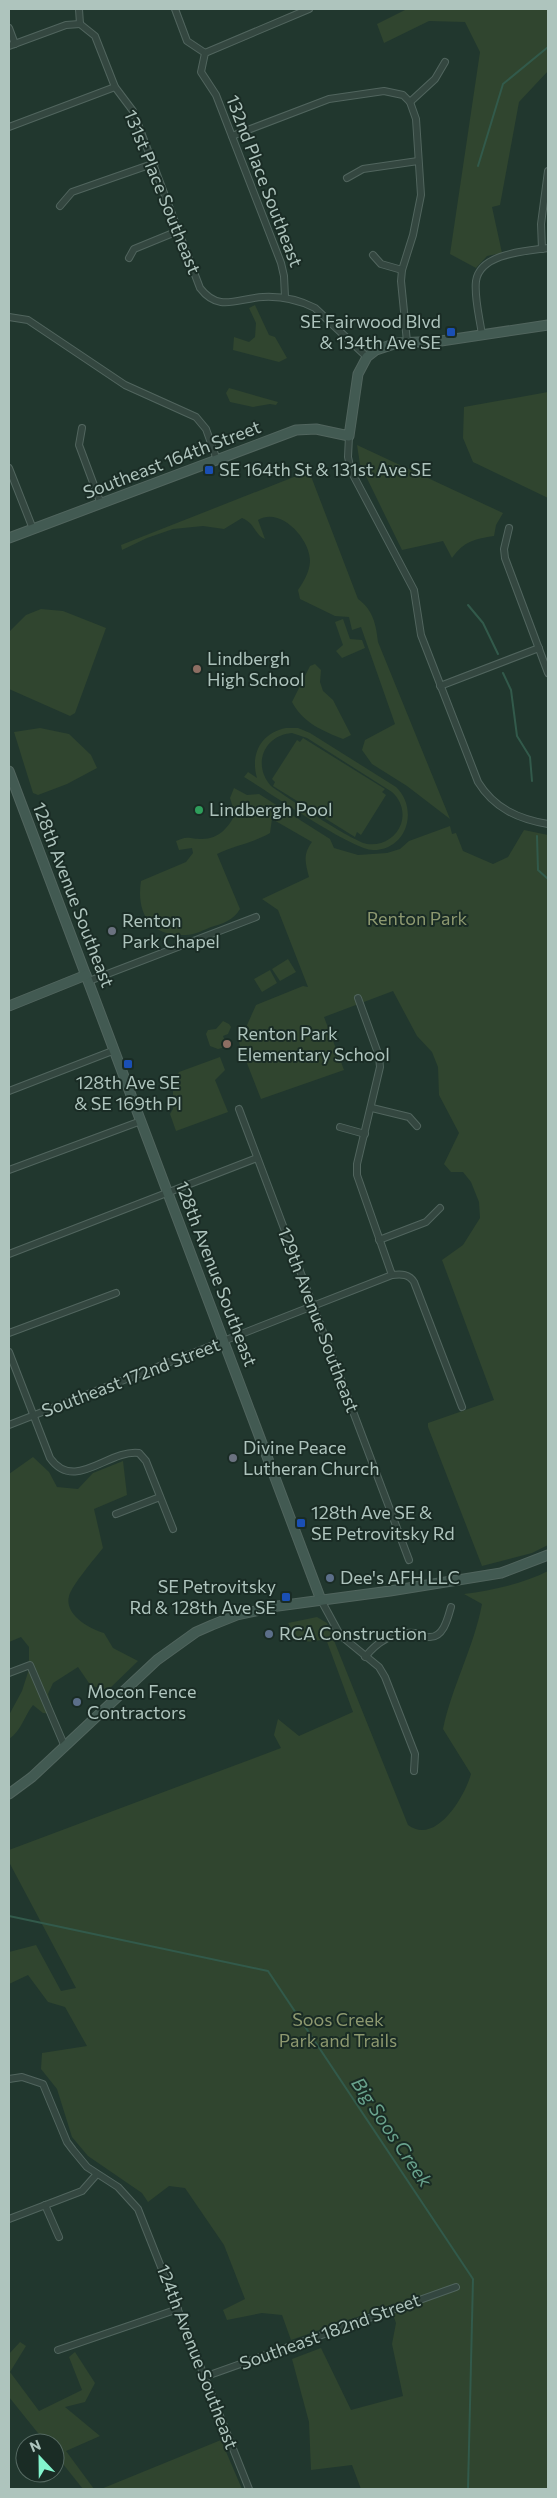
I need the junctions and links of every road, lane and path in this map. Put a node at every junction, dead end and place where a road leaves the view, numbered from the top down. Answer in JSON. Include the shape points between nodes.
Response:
{"nodes":[{"id":1,"x":79,"y":9,"type":"edge"},
{"id":2,"x":175,"y":9,"type":"edge"},
{"id":3,"x":309,"y":9,"type":"edge"},
{"id":4,"x":80,"y":24,"type":"junction"},
{"id":5,"x":9,"y":28,"type":"edge"},
{"id":6,"x":12,"y":45,"type":"edge"},
{"id":7,"x":205,"y":53,"type":"junction"},
{"id":8,"x":445,"y":62,"type":"dead end"},
{"id":9,"x":115,"y":87,"type":"junction"},
{"id":10,"x":410,"y":102,"type":"junction"},
{"id":11,"x":9,"y":127,"type":"edge"},
{"id":12,"x":232,"y":136,"type":"junction"},
{"id":13,"x":418,"y":160,"type":"junction"},
{"id":14,"x":154,"y":163,"type":"junction"},
{"id":15,"x":548,"y":171,"type":"edge"},
{"id":16,"x":347,"y":178,"type":"dead end"},
{"id":17,"x":60,"y":206,"type":"dead end"},
{"id":18,"x":178,"y":231,"type":"junction"},
{"id":19,"x":545,"y":248,"type":"edge"},
{"id":20,"x":373,"y":255,"type":"dead end"},
{"id":21,"x":129,"y":258,"type":"dead end"},
{"id":22,"x":402,"y":270,"type":"junction"},
{"id":23,"x":285,"y":297,"type":"junction"},
{"id":24,"x":9,"y":316,"type":"edge"},
{"id":25,"x":548,"y":325,"type":"edge"},
{"id":26,"x":482,"y":335,"type":"junction"},
{"id":27,"x":407,"y":342,"type":"junction"},
{"id":28,"x":367,"y":357,"type":"junction"},
{"id":29,"x":82,"y":428,"type":"dead end"},
{"id":30,"x":349,"y":436,"type":"junction"},
{"id":31,"x":217,"y":460,"type":"junction"},
{"id":32,"x":9,"y":468,"type":"edge"},
{"id":33,"x":101,"y":504,"type":"junction"},
{"id":34,"x":508,"y":528,"type":"dead end"},
{"id":35,"x":33,"y":529,"type":"junction"},
{"id":36,"x":9,"y":538,"type":"edge"},
{"id":37,"x":539,"y":648,"type":"junction"},
{"id":38,"x":548,"y":673,"type":"edge"},
{"id":39,"x":440,"y":686,"type":"junction"},
{"id":40,"x":9,"y":774,"type":"edge"},
{"id":41,"x":548,"y":824,"type":"edge"},
{"id":42,"x":256,"y":916,"type":"dead end"},
{"id":43,"x":88,"y":978,"type":"junction"},
{"id":44,"x":358,"y":998,"type":"dead end"},
{"id":45,"x":9,"y":1006,"type":"edge"},
{"id":46,"x":115,"y":1050,"type":"junction"},
{"id":47,"x":9,"y":1090,"type":"edge"},
{"id":48,"x":372,"y":1108,"type":"junction"},
{"id":49,"x":239,"y":1109,"type":"dead end"},
{"id":50,"x":141,"y":1121,"type":"junction"},
{"id":51,"x":418,"y":1126,"type":"dead end"},
{"id":52,"x":340,"y":1128,"type":"dead end"},
{"id":53,"x":365,"y":1134,"type":"junction"},
{"id":54,"x":257,"y":1158,"type":"junction"},
{"id":55,"x":9,"y":1170,"type":"edge"},
{"id":56,"x":168,"y":1191,"type":"junction"},
{"id":57,"x":440,"y":1208,"type":"dead end"},
{"id":58,"x":379,"y":1240,"type":"junction"},
{"id":59,"x":9,"y":1254,"type":"edge"},
{"id":60,"x":392,"y":1275,"type":"junction"},
{"id":61,"x":116,"y":1292,"type":"dead end"},
{"id":62,"x":313,"y":1308,"type":"junction"},
{"id":63,"x":9,"y":1333,"type":"edge"},
{"id":64,"x":225,"y":1342,"type":"junction"},
{"id":65,"x":9,"y":1352,"type":"edge"},
{"id":66,"x":462,"y":1407,"type":"dead end"},
{"id":67,"x":33,"y":1415,"type":"junction"},
{"id":68,"x":9,"y":1425,"type":"edge"},
{"id":69,"x":160,"y":1496,"type":"junction"},
{"id":70,"x":116,"y":1514,"type":"dead end"},
{"id":71,"x":173,"y":1529,"type":"dead end"},
{"id":72,"x":548,"y":1555,"type":"edge"},
{"id":73,"x":409,"y":1560,"type":"dead end"},
{"id":74,"x":321,"y":1600,"type":"junction"},
{"id":75,"x":451,"y":1607,"type":"dead end"},
{"id":76,"x":365,"y":1657,"type":"junction"},
{"id":77,"x":9,"y":1673,"type":"edge"},
{"id":78,"x":65,"y":1747,"type":"junction"},
{"id":79,"x":414,"y":1771,"type":"dead end"},
{"id":80,"x":9,"y":1794,"type":"edge"},
{"id":81,"x":9,"y":2079,"type":"edge"},
{"id":82,"x":96,"y":2175,"type":"junction"},
{"id":83,"x":45,"y":2205,"type":"junction"},
{"id":84,"x":9,"y":2219,"type":"edge"},
{"id":85,"x":59,"y":2238,"type":"dead end"},
{"id":86,"x":456,"y":2287,"type":"dead end"},
{"id":87,"x":178,"y":2309,"type":"junction"},
{"id":88,"x":58,"y":2350,"type":"dead end"},
{"id":89,"x":204,"y":2377,"type":"junction"},
{"id":90,"x":249,"y":2489,"type":"edge"}],
"edges":[{"from":1,"to":4,"type":"street"},
{"from":2,"to":7,"type":"street","via":[[188,42]]},
{"from":3,"to":7,"type":"street"},
{"from":4,"to":6,"type":"street","via":[[66,25]]},
{"from":4,"to":9,"type":"street","name":"131st Place Southeast","via":[[95,36]]},
{"from":5,"to":6,"type":"street"},
{"from":7,"to":12,"type":"street","name":"132nd Place Southeast","via":[[201,72],[203,79],[216,96]]},
{"from":8,"to":10,"type":"street","via":[[435,78]]},
{"from":9,"to":11,"type":"street"},
{"from":9,"to":14,"type":"street","name":"131st Place Southeast","via":[[133,110]]},
{"from":10,"to":12,"type":"street","via":[[403,95],[384,91],[329,99]]},
{"from":10,"to":13,"type":"street","via":[[416,119]]},
{"from":12,"to":23,"type":"street","name":"132nd Place Southeast","via":[[281,263]]},
{"from":13,"to":16,"type":"street","via":[[363,169]]},
{"from":13,"to":22,"type":"street","via":[[421,195]]},
{"from":14,"to":17,"type":"street","via":[[72,192]]},
{"from":14,"to":18,"type":"street","name":"131st Place Southeast"},
{"from":15,"to":19,"type":"street","via":[[541,224]]},
{"from":18,"to":21,"type":"street","via":[[134,249]]},
{"from":18,"to":23,"type":"street","name":"131st Place Southeast","via":[[200,288],[207,297],[226,303]]},
{"from":19,"to":26,"type":"street","via":[[496,259],[483,267],[476,282]]},
{"from":20,"to":22,"type":"street","via":[[381,264]]},
{"from":22,"to":27,"type":"street","via":[[400,281]]},
{"from":23,"to":28,"type":"street","via":[[316,308]]},
{"from":24,"to":31,"type":"street","via":[[28,320],[125,384],[196,417],[206,429]]},
{"from":25,"to":26,"type":"street"},
{"from":26,"to":27,"type":"street"},
{"from":27,"to":28,"type":"street","via":[[388,345]]},
{"from":28,"to":30,"type":"street","via":[[357,380]]},
{"from":29,"to":33,"type":"street","via":[[79,445]]},
{"from":30,"to":31,"type":"street","name":"Southeast 164th Street","via":[[316,429],[296,430]]},
{"from":30,"to":39,"type":"street","via":[[348,457],[352,471],[414,590],[421,635]]},
{"from":31,"to":33,"type":"street","name":"Southeast 164th Street"},
{"from":32,"to":35,"type":"street"},
{"from":33,"to":35,"type":"street","name":"Southeast 164th Street"},
{"from":34,"to":37,"type":"street","via":[[505,558]]},
{"from":35,"to":36,"type":"street","name":"Southeast 164th Street"},
{"from":37,"to":38,"type":"street"},
{"from":37,"to":39,"type":"street"},
{"from":39,"to":41,"type":"street","via":[[485,793],[516,816]]},
{"from":40,"to":43,"type":"street","name":"128th Avenue Southeast"},
{"from":42,"to":43,"type":"street"},
{"from":43,"to":45,"type":"street"},
{"from":43,"to":46,"type":"street","name":"128th Avenue Southeast"},
{"from":44,"to":48,"type":"street","via":[[379,1056]]},
{"from":46,"to":47,"type":"street"},
{"from":46,"to":50,"type":"street","name":"128th Avenue Southeast"},
{"from":48,"to":51,"type":"street","via":[[409,1117]]},
{"from":48,"to":53,"type":"street"},
{"from":49,"to":54,"type":"street","name":"129th Avenue Southeast"},
{"from":50,"to":55,"type":"street"},
{"from":50,"to":56,"type":"street","name":"128th Avenue Southeast"},
{"from":52,"to":53,"type":"street"},
{"from":53,"to":58,"type":"street","via":[[357,1175]]},
{"from":54,"to":56,"type":"street"},
{"from":54,"to":62,"type":"street","name":"129th Avenue Southeast"},
{"from":56,"to":59,"type":"street"},
{"from":56,"to":64,"type":"street","name":"128th Avenue Southeast"},
{"from":57,"to":58,"type":"street","via":[[426,1222]]},
{"from":58,"to":60,"type":"street"},
{"from":60,"to":62,"type":"street","name":"Southeast 172nd Street"},
{"from":60,"to":66,"type":"street","via":[[412,1278]]},
{"from":61,"to":63,"type":"street"},
{"from":62,"to":64,"type":"street","name":"Southeast 172nd Street"},
{"from":62,"to":73,"type":"street","name":"129th Avenue Southeast"},
{"from":64,"to":67,"type":"street","name":"Southeast 172nd Street"},
{"from":64,"to":74,"type":"street","name":"128th Avenue Southeast"},
{"from":65,"to":67,"type":"street"},
{"from":67,"to":68,"type":"street","name":"Southeast 172nd Street"},
{"from":67,"to":69,"type":"street","via":[[50,1458],[61,1469],[80,1472],[127,1453],[139,1453],[146,1461]]},
{"from":69,"to":70,"type":"street"},
{"from":69,"to":71,"type":"street"},
{"from":72,"to":74,"type":"street","via":[[501,1573]]},
{"from":74,"to":76,"type":"street","name":"128th Avenue Southeast","via":[[340,1635]]},
{"from":74,"to":78,"type":"street","via":[[250,1612],[196,1632],[157,1660]]},
{"from":75,"to":76,"type":"street","via":[[446,1623],[434,1636],[429,1638],[412,1632],[391,1636],[376,1644]]},
{"from":76,"to":79,"type":"street","name":"128th Avenue Southeast","via":[[385,1677],[415,1754]]},
{"from":77,"to":78,"type":"street","via":[[30,1665]]},
{"from":78,"to":80,"type":"street"},
{"from":81,"to":82,"type":"street","name":"124th Avenue Southeast","via":[[22,2077],[43,2084],[67,2142]]},
{"from":82,"to":83,"type":"street","via":[[82,2190]]},
{"from":82,"to":87,"type":"street","name":"124th Avenue Southeast","via":[[118,2187],[138,2209]]},
{"from":83,"to":84,"type":"street"},
{"from":83,"to":85,"type":"street"},
{"from":86,"to":89,"type":"street","name":"Southeast 182nd Street"},
{"from":87,"to":88,"type":"street"},
{"from":87,"to":89,"type":"street","name":"124th Avenue Southeast"},
{"from":89,"to":90,"type":"street","name":"124th Avenue Southeast"}]}
